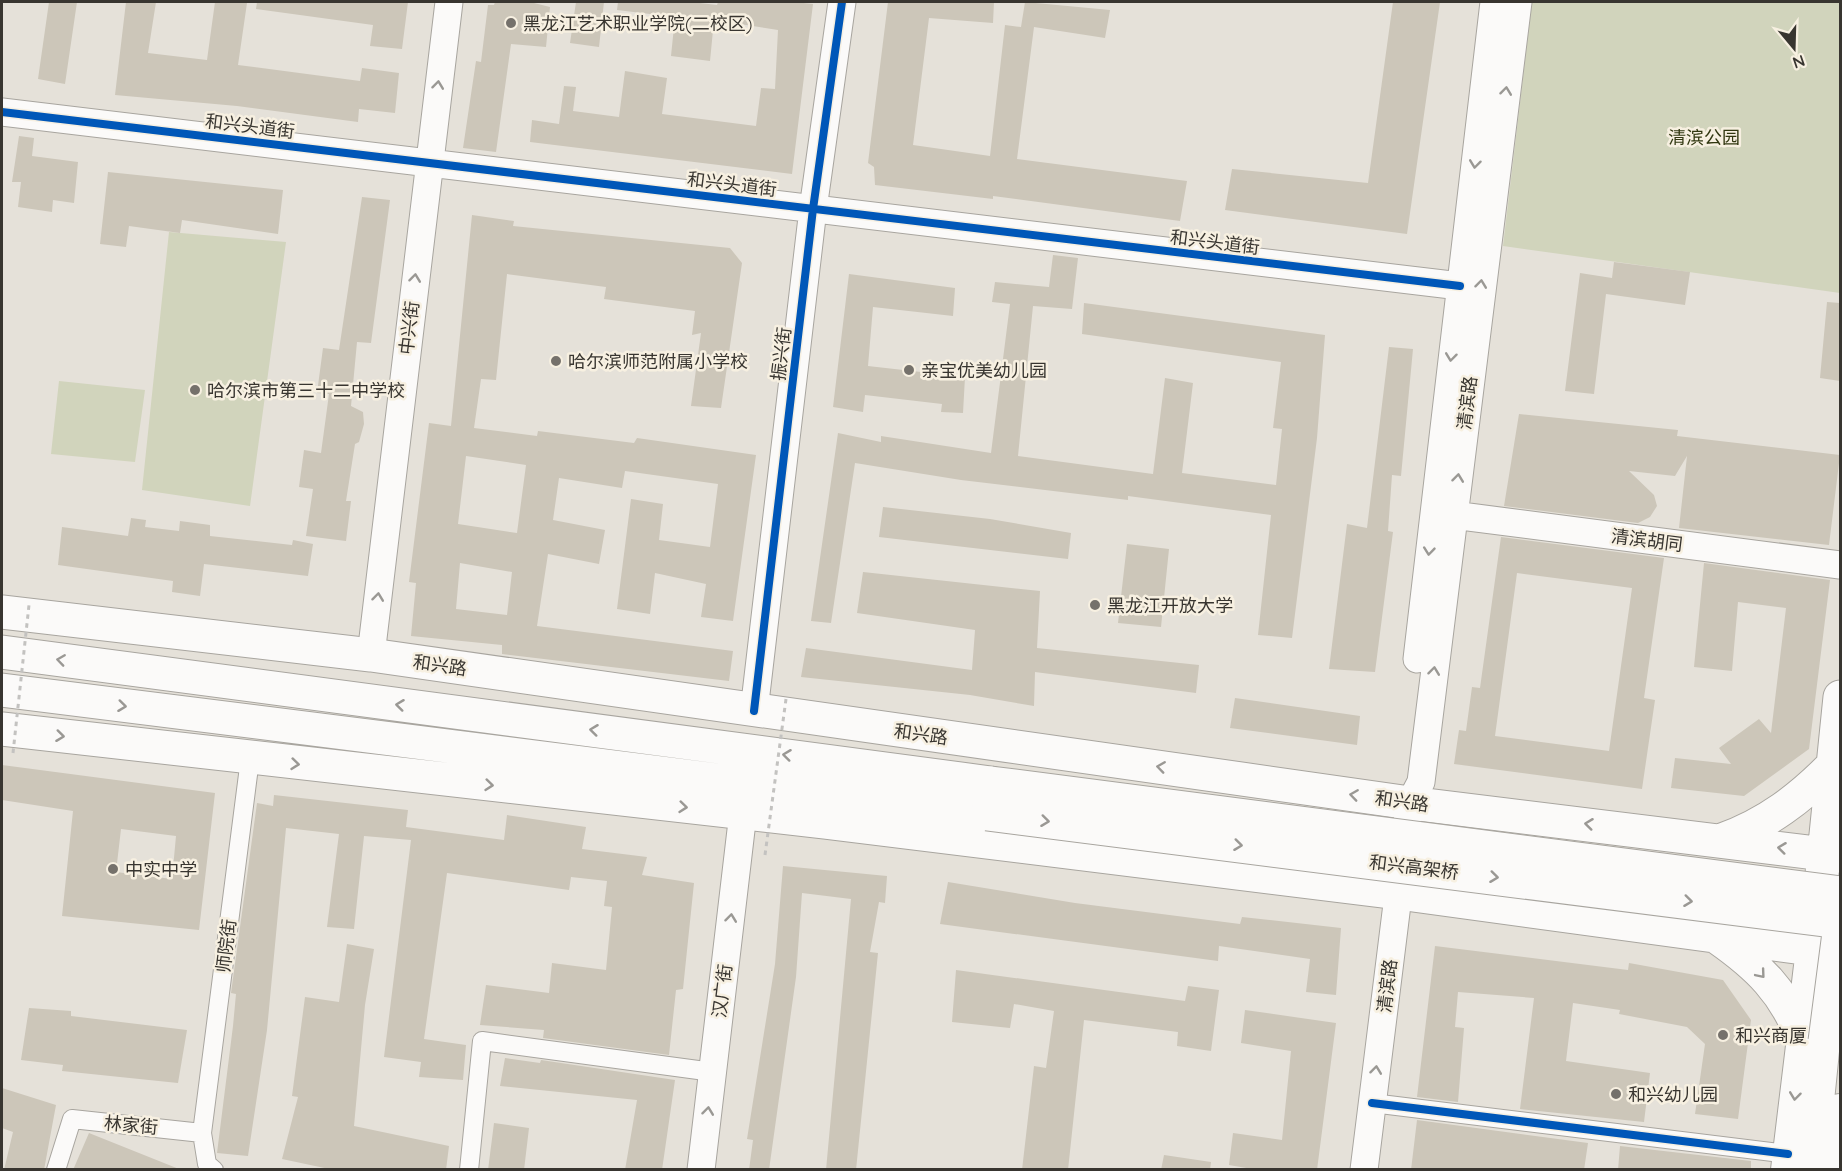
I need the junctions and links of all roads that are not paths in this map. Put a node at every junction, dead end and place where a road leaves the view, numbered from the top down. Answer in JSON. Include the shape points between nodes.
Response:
{"nodes":[{"id":1,"x":448,"y":2,"type":"edge"},
{"id":2,"x":842,"y":2,"type":"edge"},
{"id":3,"x":1494,"y":2,"type":"edge"},
{"id":4,"x":1518,"y":2,"type":"edge"},
{"id":5,"x":2,"y":112,"type":"edge"},
{"id":6,"x":429,"y":163,"type":"junction"},
{"id":7,"x":813,"y":209,"type":"junction"},
{"id":8,"x":1460,"y":286,"type":"junction"},
{"id":9,"x":1453,"y":515,"type":"junction"},
{"id":10,"x":1840,"y":565,"type":"edge"},
{"id":11,"x":14,"y":610,"type":"edge"},
{"id":12,"x":2,"y":652,"type":"edge"},
{"id":13,"x":371,"y":655,"type":"junction"},
{"id":14,"x":178,"y":676,"type":"junction"},
{"id":15,"x":2,"y":690,"type":"edge"},
{"id":16,"x":1840,"y":697,"type":"edge"},
{"id":17,"x":754,"y":711,"type":"junction"},
{"id":18,"x":7,"y":741,"type":"edge"},
{"id":19,"x":1040,"y":749,"type":"junction"},
{"id":20,"x":250,"y":759,"type":"junction"},
{"id":21,"x":819,"y":760,"type":"junction"},
{"id":22,"x":1834,"y":764,"type":"junction"},
{"id":23,"x":989,"y":798,"type":"junction"},
{"id":24,"x":1410,"y":803,"type":"junction"},
{"id":25,"x":743,"y":813,"type":"junction"},
{"id":26,"x":825,"y":822,"type":"junction"},
{"id":27,"x":1721,"y":840,"type":"junction"},
{"id":28,"x":1833,"y":855,"type":"edge"},
{"id":29,"x":1398,"y":893,"type":"junction"},
{"id":30,"x":1840,"y":893,"type":"edge"},
{"id":31,"x":1840,"y":924,"type":"edge"},
{"id":32,"x":1716,"y":937,"type":"junction"},
{"id":33,"x":1827,"y":952,"type":"edge"},
{"id":34,"x":1814,"y":1040,"type":"junction"},
{"id":35,"x":713,"y":1072,"type":"junction"},
{"id":36,"x":1372,"y":1103,"type":"junction"},
{"id":37,"x":1840,"y":1109,"type":"edge"},
{"id":38,"x":202,"y":1133,"type":"junction"},
{"id":39,"x":1795,"y":1164,"type":"edge"},
{"id":40,"x":56,"y":1170,"type":"edge"},
{"id":41,"x":214,"y":1170,"type":"edge"},
{"id":42,"x":469,"y":1170,"type":"edge"},
{"id":43,"x":701,"y":1170,"type":"edge"},
{"id":44,"x":1364,"y":1170,"type":"edge"},
{"id":45,"x":1834,"y":1170,"type":"edge"}],
"edges":[{"from":6,"to":1,"type":"street","name":"中兴街","one_way":true},
{"from":2,"to":7,"type":"street","name":"振兴街"},
{"from":3,"to":8,"type":"street","name":"清滨路","one_way":true},
{"from":9,"to":4,"type":"street","name":"清滨路","one_way":true},
{"from":5,"to":6,"type":"street","name":"和兴头道街"},
{"from":6,"to":7,"type":"street","name":"和兴头道街"},
{"from":13,"to":6,"type":"street","name":"中兴街","one_way":true},
{"from":7,"to":8,"type":"street","name":"和兴头道街"},
{"from":7,"to":17,"type":"street","name":"振兴街"},
{"from":8,"to":24,"type":"street","name":"清滨路","one_way":true,"via":[[1405,778]]},
{"from":9,"to":10,"type":"street","name":"清滨胡同"},
{"from":24,"to":9,"type":"street","name":"清滨路","one_way":true,"via":[[1421,782]]},
{"from":11,"to":13,"type":"highway","name":"和兴路"},
{"from":11,"to":14,"type":"highway"},
{"from":14,"to":12,"type":"highway","one_way":true},
{"from":13,"to":17,"type":"highway","name":"和兴路"},
{"from":21,"to":14,"type":"highway","one_way":true},
{"from":15,"to":23,"type":"highway","one_way":true},
{"from":16,"to":22,"type":"highway"},
{"from":17,"to":19,"type":"highway","name":"和兴路"},
{"from":18,"to":20,"type":"highway","one_way":true},
{"from":19,"to":21,"type":"highway"},
{"from":24,"to":19,"type":"highway","name":"和兴路","one_way":true},
{"from":20,"to":25,"type":"highway","one_way":true},
{"from":20,"to":38,"type":"street","name":"师院街"},
{"from":21,"to":23,"type":"highway"},
{"from":22,"to":27,"type":"highway","via":[[1813,785],[1755,828]]},
{"from":22,"to":28,"type":"highway"},
{"from":23,"to":26,"type":"highway"},
{"from":23,"to":30,"type":"highway","name":"和兴高架桥","bridge":true},
{"from":23,"to":31,"type":"highway","name":"和兴高架桥","one_way":true,"bridge":true},
{"from":27,"to":24,"type":"highway","name":"和兴路","one_way":true},
{"from":24,"to":29,"type":"street","name":"清滨路"},
{"from":25,"to":26,"type":"highway"},
{"from":35,"to":25,"type":"street","name":"汉广街","one_way":true},
{"from":26,"to":29,"type":"highway"},
{"from":28,"to":27,"type":"highway","name":"和兴路","one_way":true},
{"from":28,"to":33,"type":"highway"},
{"from":29,"to":32,"type":"highway"},
{"from":36,"to":29,"type":"street","name":"清滨路","one_way":true},
{"from":31,"to":34,"type":"highway","bridge":true},
{"from":32,"to":33,"type":"highway"},
{"from":32,"to":34,"type":"highway","one_way":true,"via":[[1749,960]]},
{"from":33,"to":34,"type":"highway"},
{"from":34,"to":39,"type":"main road","one_way":true},
{"from":35,"to":42,"type":"street","via":[[482,1041]]},
{"from":43,"to":35,"type":"street","name":"汉广街","one_way":true},
{"from":36,"to":39,"type":"street"},
{"from":36,"to":44,"type":"street","name":"清滨路"},
{"from":37,"to":45,"type":"main road"},
{"from":38,"to":40,"type":"street","name":"林家街","via":[[72,1119]]},
{"from":38,"to":41,"type":"street","via":[[207,1164]]}]}
